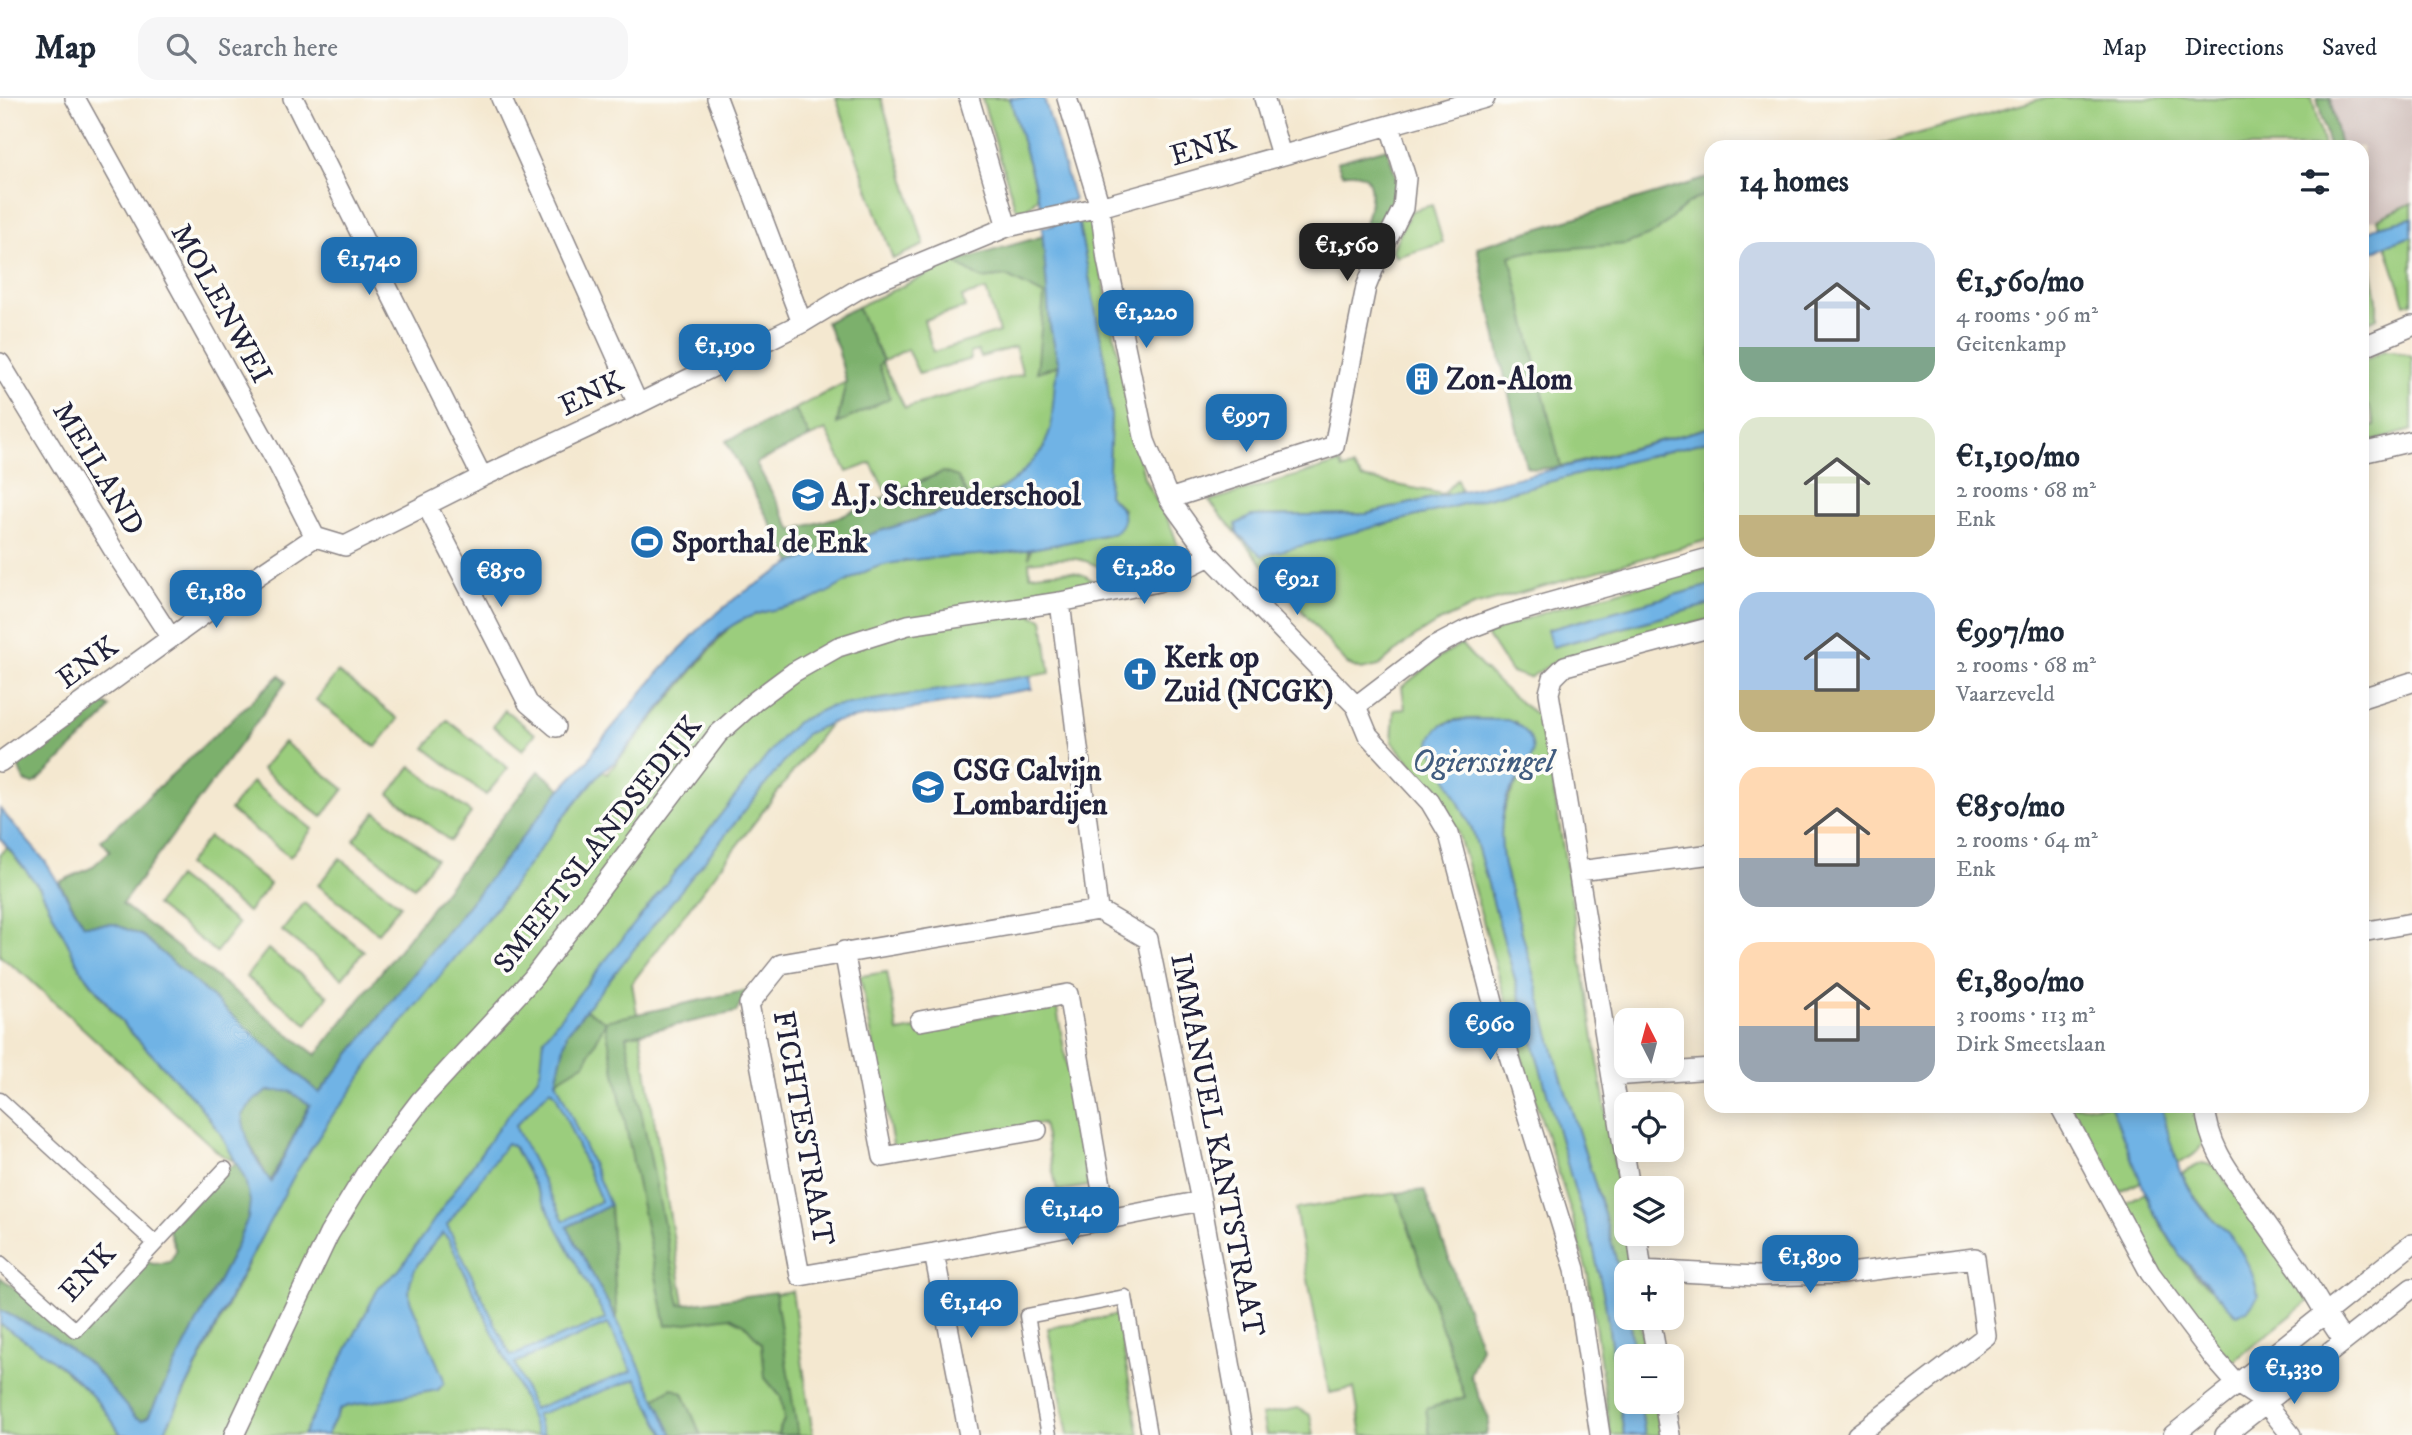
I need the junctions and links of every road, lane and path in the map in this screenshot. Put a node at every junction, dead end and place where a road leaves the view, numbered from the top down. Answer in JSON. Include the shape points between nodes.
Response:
{"nodes":[{"id":1,"x":75,"y":98,"type":"edge"},
{"id":2,"x":293,"y":98,"type":"edge"},
{"id":3,"x":501,"y":98,"type":"edge"},
{"id":4,"x":717,"y":98,"type":"edge"},
{"id":5,"x":969,"y":98,"type":"edge"},
{"id":6,"x":1067,"y":98,"type":"edge"},
{"id":7,"x":1264,"y":98,"type":"edge"},
{"id":8,"x":1480,"y":99,"type":"edge"},
{"id":9,"x":1390,"y":126,"type":"junction"},
{"id":10,"x":1281,"y":155,"type":"junction"},
{"id":11,"x":1093,"y":208,"type":"junction"},
{"id":12,"x":1007,"y":227,"type":"junction"},
{"id":13,"x":802,"y":323,"type":"junction"},
{"id":14,"x":2412,"y":326,"type":"edge"},
{"id":15,"x":2369,"y":343,"type":"edge"},
{"id":16,"x":0,"y":363,"type":"edge"},
{"id":17,"x":638,"y":404,"type":"junction"},
{"id":18,"x":2412,"y":441,"type":"edge"},
{"id":19,"x":2369,"y":451,"type":"edge"},
{"id":20,"x":482,"y":477,"type":"junction"},
{"id":21,"x":1169,"y":499,"type":"junction"},
{"id":22,"x":426,"y":506,"type":"junction"},
{"id":23,"x":315,"y":537,"type":"junction"},
{"id":24,"x":1210,"y":556,"type":"junction"},
{"id":25,"x":1704,"y":559,"type":"edge"},
{"id":26,"x":1060,"y":602,"type":"junction"},
{"id":27,"x":1704,"y":628,"type":"edge"},
{"id":28,"x":172,"y":638,"type":"junction"},
{"id":29,"x":2412,"y":682,"type":"edge"},
{"id":30,"x":2369,"y":696,"type":"edge"},
{"id":31,"x":1356,"y":706,"type":"junction"},
{"id":32,"x":556,"y":727,"type":"dead end"},
{"id":33,"x":1,"y":759,"type":"edge"},
{"id":34,"x":1704,"y":855,"type":"edge"},
{"id":35,"x":1579,"y":871,"type":"junction"},
{"id":36,"x":1098,"y":910,"type":"junction"},
{"id":37,"x":2412,"y":923,"type":"edge"},
{"id":38,"x":2369,"y":931,"type":"edge"},
{"id":39,"x":844,"y":951,"type":"junction"},
{"id":40,"x":920,"y":1021,"type":"dead end"},
{"id":41,"x":1704,"y":1070,"type":"edge"},
{"id":42,"x":1613,"y":1076,"type":"junction"},
{"id":43,"x":0,"y":1100,"type":"edge"},
{"id":44,"x":2064,"y":1113,"type":"edge"},
{"id":45,"x":2207,"y":1113,"type":"edge"},
{"id":46,"x":1037,"y":1130,"type":"dead end"},
{"id":47,"x":225,"y":1169,"type":"dead end"},
{"id":48,"x":1628,"y":1176,"type":"edge"},
{"id":49,"x":1201,"y":1201,"type":"junction"},
{"id":50,"x":1107,"y":1220,"type":"junction"},
{"id":51,"x":155,"y":1243,"type":"junction"},
{"id":52,"x":2412,"y":1244,"type":"edge"},
{"id":53,"x":934,"y":1253,"type":"junction"},
{"id":54,"x":0,"y":1264,"type":"edge"},
{"id":55,"x":1684,"y":1273,"type":"edge"},
{"id":56,"x":2412,"y":1289,"type":"edge"},
{"id":57,"x":2326,"y":1311,"type":"junction"},
{"id":58,"x":2344,"y":1341,"type":"junction"},
{"id":59,"x":2236,"y":1384,"type":"junction"},
{"id":60,"x":2265,"y":1402,"type":"junction"},
{"id":61,"x":1666,"y":1414,"type":"edge"},
{"id":62,"x":234,"y":1435,"type":"edge"},
{"id":63,"x":969,"y":1435,"type":"edge"},
{"id":64,"x":1049,"y":1435,"type":"edge"},
{"id":65,"x":1149,"y":1435,"type":"edge"},
{"id":66,"x":1243,"y":1435,"type":"edge"},
{"id":67,"x":1600,"y":1435,"type":"edge"},
{"id":68,"x":1670,"y":1435,"type":"edge"},
{"id":69,"x":1857,"y":1435,"type":"edge"},
{"id":70,"x":2173,"y":1435,"type":"edge"},
{"id":71,"x":2225,"y":1435,"type":"edge"},
{"id":72,"x":2291,"y":1435,"type":"edge"}],
"edges":[{"from":1,"to":23,"type":"street","name":"MOLENWEI"},
{"from":2,"to":20,"type":"street"},
{"from":3,"to":17,"type":"street"},
{"from":4,"to":13,"type":"street"},
{"from":5,"to":12,"type":"street"},
{"from":6,"to":11,"type":"street"},
{"from":7,"to":10,"type":"street"},
{"from":8,"to":9,"type":"street","name":"ENK"},
{"from":9,"to":10,"type":"street","name":"ENK"},
{"from":9,"to":21,"type":"street","via":[[1406,178],[1403,208],[1366,287],[1335,446]]},
{"from":10,"to":11,"type":"street","name":"ENK"},
{"from":11,"to":12,"type":"street","name":"ENK"},
{"from":11,"to":21,"type":"street","via":[[1145,441]]},
{"from":12,"to":13,"type":"street","name":"ENK","via":[[860,288]]},
{"from":13,"to":17,"type":"street","name":"ENK"},
{"from":14,"to":15,"type":"street"},
{"from":16,"to":28,"type":"street","name":"MEILAND"},
{"from":17,"to":20,"type":"street","name":"ENK"},
{"from":18,"to":19,"type":"street"},
{"from":20,"to":22,"type":"street","name":"ENK"},
{"from":21,"to":24,"type":"street"},
{"from":22,"to":23,"type":"street","name":"ENK","via":[[345,546]]},
{"from":22,"to":32,"type":"street","via":[[528,703]]},
{"from":23,"to":28,"type":"street","name":"ENK"},
{"from":24,"to":26,"type":"street","name":"SMEETSLANDSEDIJK","via":[[1158,582]]},
{"from":24,"to":31,"type":"street"},
{"from":25,"to":31,"type":"street","via":[[1468,629],[1432,648]]},
{"from":26,"to":36,"type":"street"},
{"from":26,"to":62,"type":"street","name":"SMEETSLANDSEDIJK","via":[[908,625],[838,647],[794,672],[718,734],[531,979],[420,1101],[371,1166],[329,1234]]},
{"from":27,"to":35,"type":"street","via":[[1565,666],[1553,678],[1549,693]]},
{"from":28,"to":33,"type":"street","name":"ENK"},
{"from":29,"to":30,"type":"street"},
{"from":31,"to":67,"type":"street","via":[[1368,735],[1430,802],[1449,834],[1494,1010],[1575,1269]]},
{"from":34,"to":35,"type":"street"},
{"from":35,"to":42,"type":"street"},
{"from":36,"to":39,"type":"street","name":"FICHTESTRAAT"},
{"from":36,"to":49,"type":"street","name":"IMMANUEL KANTSTRAAT","via":[[1148,939]]},
{"from":37,"to":38,"type":"street"},
{"from":39,"to":46,"type":"street","via":[[884,1157]]},
{"from":39,"to":53,"type":"street","name":"FICHTESTRAAT","via":[[781,964],[750,1004],[800,1276]]},
{"from":40,"to":50,"type":"street","via":[[1068,994]]},
{"from":41,"to":42,"type":"street"},
{"from":42,"to":48,"type":"street"},
{"from":43,"to":51,"type":"street","name":"ENK"},
{"from":44,"to":59,"type":"street","via":[[2150,1273]]},
{"from":45,"to":57,"type":"street","via":[[2228,1173]]},
{"from":47,"to":51,"type":"street","name":"ENK"},
{"from":49,"to":50,"type":"street","name":"FICHTESTRAAT"},
{"from":49,"to":66,"type":"street","name":"IMMANUEL KANTSTRAAT"},
{"from":50,"to":53,"type":"street","name":"FICHTESTRAAT"},
{"from":51,"to":54,"type":"street","name":"ENK","via":[[75,1330]]},
{"from":52,"to":57,"type":"street"},
{"from":53,"to":63,"type":"street"},
{"from":55,"to":69,"type":"street","via":[[1842,1274],[1975,1258],[1986,1336]]},
{"from":56,"to":58,"type":"street"},
{"from":57,"to":58,"type":"street"},
{"from":57,"to":59,"type":"street"},
{"from":58,"to":60,"type":"street"},
{"from":59,"to":60,"type":"street"},
{"from":59,"to":70,"type":"street"},
{"from":60,"to":71,"type":"street"},
{"from":60,"to":72,"type":"street"},
{"from":61,"to":68,"type":"street"},
{"from":64,"to":65,"type":"street","via":[[1027,1316],[1125,1297]]}]}
